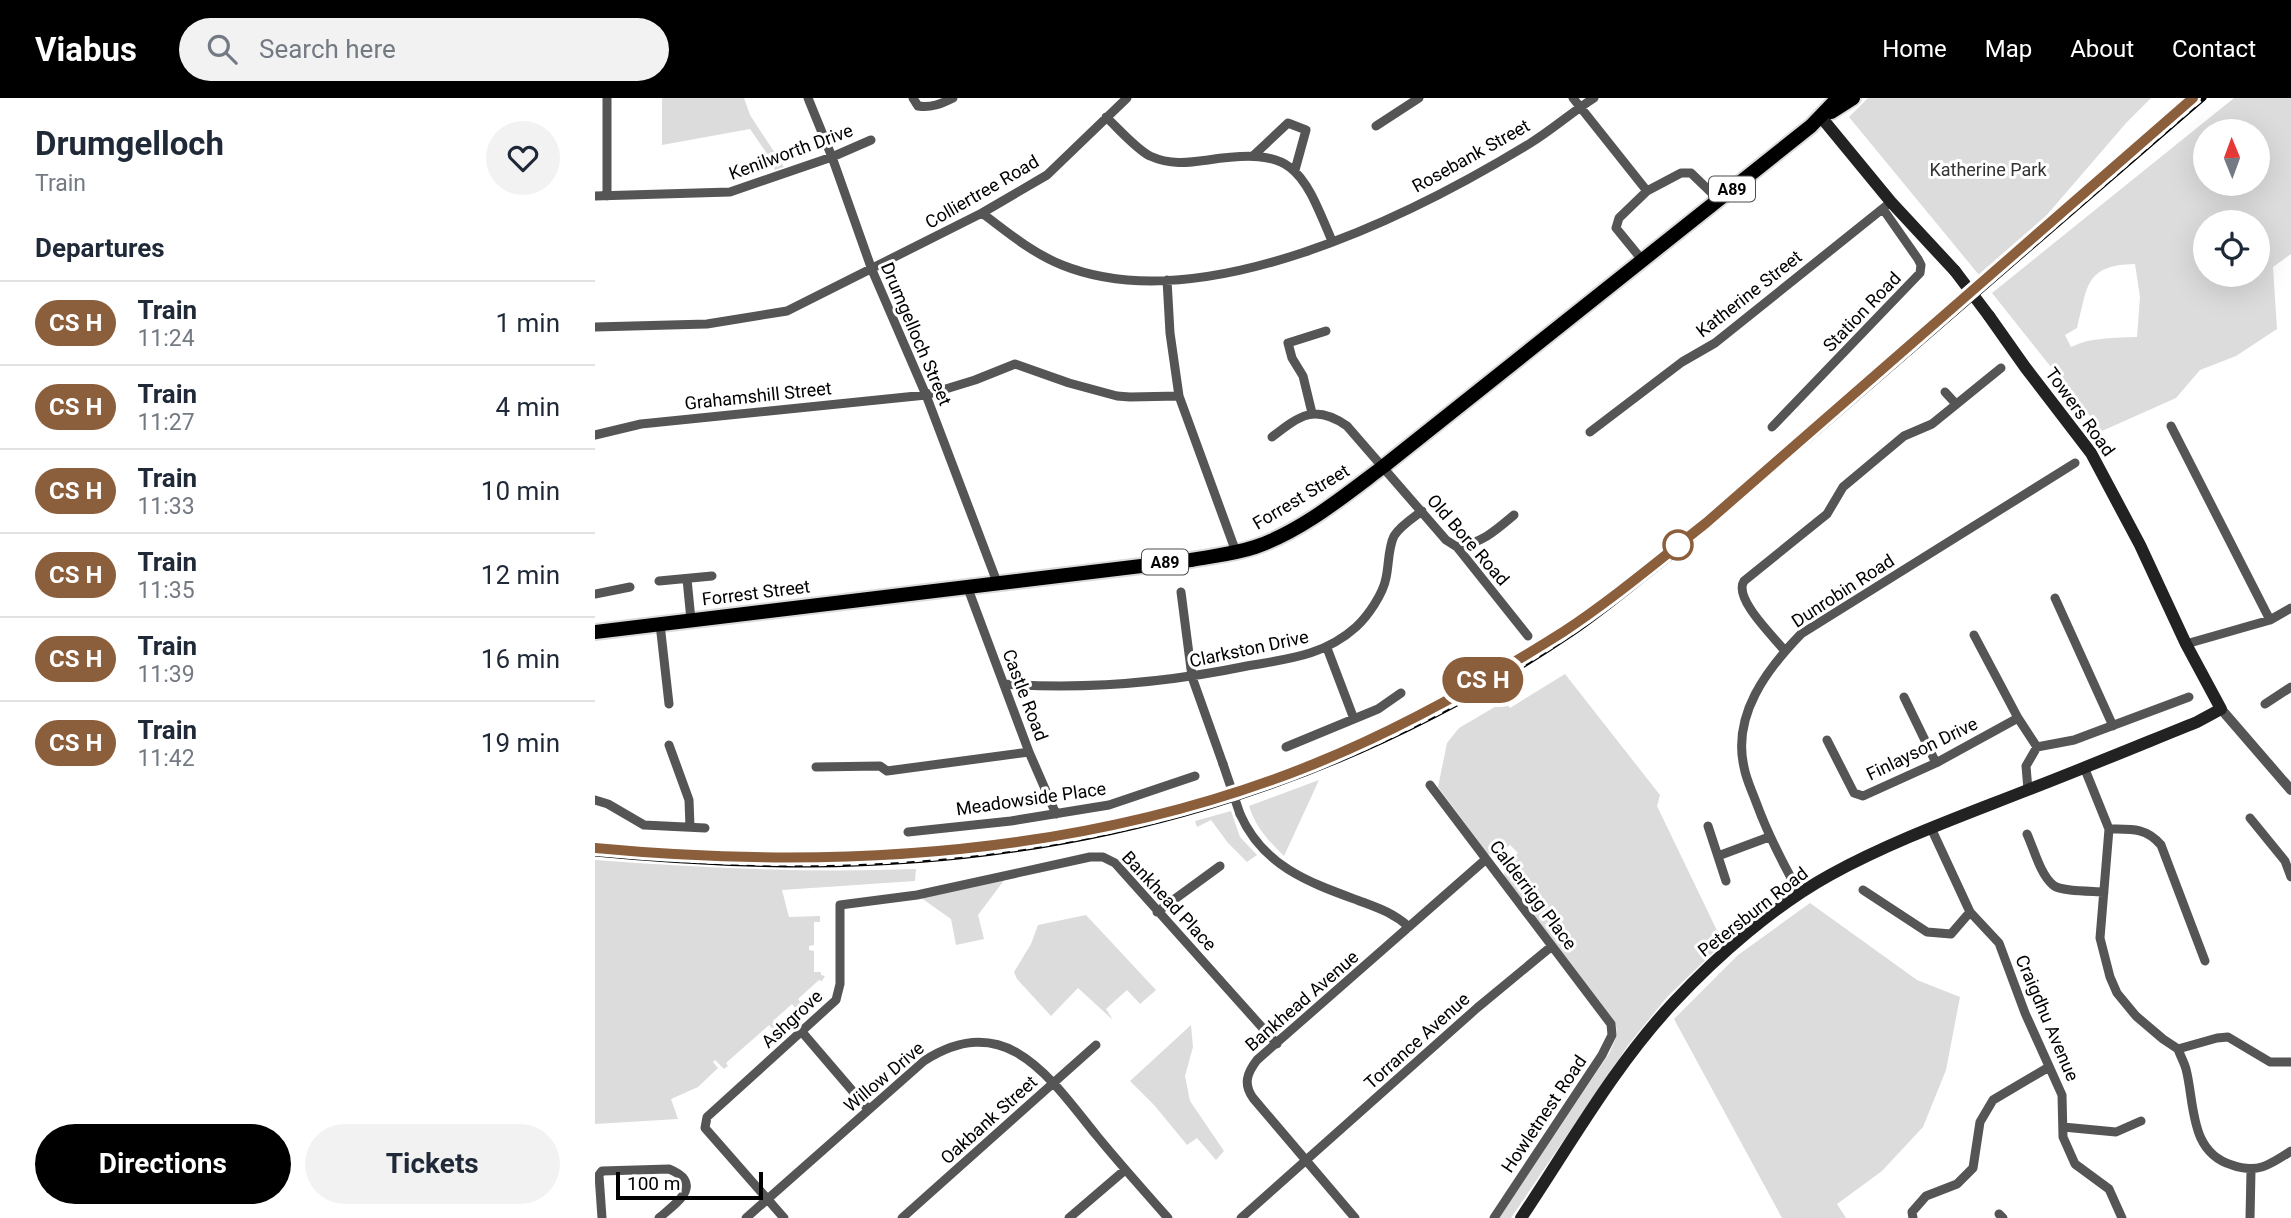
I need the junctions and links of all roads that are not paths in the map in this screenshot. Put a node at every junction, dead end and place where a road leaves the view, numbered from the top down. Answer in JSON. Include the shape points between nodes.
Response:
{"nodes":[{"id":1,"x":607,"y":98,"type":"edge"},
{"id":2,"x":808,"y":98,"type":"edge"},
{"id":3,"x":913,"y":98,"type":"edge"},
{"id":4,"x":953,"y":98,"type":"edge"},
{"id":5,"x":1127,"y":98,"type":"edge"},
{"id":6,"x":1419,"y":98,"type":"edge"},
{"id":7,"x":1573,"y":98,"type":"edge"},
{"id":8,"x":1594,"y":98,"type":"edge"},
{"id":9,"x":1838,"y":98,"type":"edge"},
{"id":10,"x":1853,"y":98,"type":"edge"},
{"id":11,"x":1580,"y":107,"type":"junction"},
{"id":12,"x":1106,"y":117,"type":"junction"},
{"id":13,"x":1821,"y":117,"type":"junction"},
{"id":14,"x":1376,"y":126,"type":"dead end"},
{"id":15,"x":871,"y":140,"type":"dead end"},
{"id":16,"x":1254,"y":155,"type":"junction"},
{"id":17,"x":832,"y":158,"type":"junction"},
{"id":18,"x":1295,"y":170,"type":"junction"},
{"id":19,"x":1647,"y":191,"type":"junction"},
{"id":20,"x":595,"y":196,"type":"edge"},
{"id":21,"x":607,"y":196,"type":"junction"},
{"id":22,"x":1719,"y":200,"type":"junction"},
{"id":23,"x":1887,"y":206,"type":"junction"},
{"id":24,"x":982,"y":213,"type":"junction"},
{"id":25,"x":1332,"y":242,"type":"junction"},
{"id":26,"x":1643,"y":261,"type":"junction"},
{"id":27,"x":872,"y":270,"type":"junction"},
{"id":28,"x":1167,"y":280,"type":"junction"},
{"id":29,"x":595,"y":327,"type":"edge"},
{"id":30,"x":1326,"y":331,"type":"dead end"},
{"id":31,"x":2001,"y":368,"type":"dead end"},
{"id":32,"x":1945,"y":392,"type":"dead end"},
{"id":33,"x":926,"y":395,"type":"junction"},
{"id":34,"x":1179,"y":396,"type":"junction"},
{"id":35,"x":1956,"y":404,"type":"junction"},
{"id":36,"x":1312,"y":413,"type":"junction"},
{"id":37,"x":1772,"y":427,"type":"dead end"},
{"id":38,"x":1590,"y":432,"type":"dead end"},
{"id":39,"x":595,"y":435,"type":"edge"},
{"id":40,"x":1272,"y":437,"type":"dead end"},
{"id":41,"x":2165,"y":440,"type":"dead end"},
{"id":42,"x":2075,"y":463,"type":"dead end"},
{"id":43,"x":1384,"y":466,"type":"junction"},
{"id":44,"x":1422,"y":511,"type":"junction"},
{"id":45,"x":1514,"y":515,"type":"dead end"},
{"id":46,"x":1457,"y":547,"type":"junction"},
{"id":47,"x":1236,"y":552,"type":"junction"},
{"id":48,"x":712,"y":576,"type":"dead end"},
{"id":49,"x":687,"y":579,"type":"junction"},
{"id":50,"x":659,"y":581,"type":"dead end"},
{"id":51,"x":997,"y":582,"type":"junction"},
{"id":52,"x":967,"y":586,"type":"junction"},
{"id":53,"x":630,"y":587,"type":"dead end"},
{"id":54,"x":1181,"y":592,"type":"dead end"},
{"id":55,"x":595,"y":594,"type":"edge"},
{"id":56,"x":2055,"y":598,"type":"dead end"},
{"id":57,"x":2291,"y":608,"type":"edge"},
{"id":58,"x":691,"y":620,"type":"junction"},
{"id":59,"x":2270,"y":620,"type":"junction"},
{"id":60,"x":660,"y":624,"type":"junction"},
{"id":61,"x":595,"y":632,"type":"edge"},
{"id":62,"x":1973,"y":635,"type":"dead end"},
{"id":63,"x":1528,"y":636,"type":"dead end"},
{"id":64,"x":2186,"y":644,"type":"junction"},
{"id":65,"x":1327,"y":648,"type":"junction"},
{"id":66,"x":1785,"y":651,"type":"junction"},
{"id":67,"x":1192,"y":677,"type":"junction"},
{"id":68,"x":1004,"y":684,"type":"junction"},
{"id":69,"x":2291,"y":687,"type":"edge"},
{"id":70,"x":1401,"y":692,"type":"dead end"},
{"id":71,"x":1904,"y":697,"type":"dead end"},
{"id":72,"x":2189,"y":697,"type":"dead end"},
{"id":73,"x":669,"y":704,"type":"dead end"},
{"id":74,"x":2265,"y":704,"type":"dead end"},
{"id":75,"x":2221,"y":709,"type":"junction"},
{"id":76,"x":2018,"y":718,"type":"junction"},
{"id":77,"x":1354,"y":719,"type":"junction"},
{"id":78,"x":2113,"y":726,"type":"junction"},
{"id":79,"x":1827,"y":740,"type":"dead end"},
{"id":80,"x":669,"y":746,"type":"dead end"},
{"id":81,"x":1286,"y":747,"type":"dead end"},
{"id":82,"x":2037,"y":747,"type":"junction"},
{"id":83,"x":1029,"y":752,"type":"junction"},
{"id":84,"x":1936,"y":763,"type":"junction"},
{"id":85,"x":816,"y":767,"type":"dead end"},
{"id":86,"x":2084,"y":767,"type":"junction"},
{"id":87,"x":1195,"y":776,"type":"dead end"},
{"id":88,"x":1430,"y":785,"type":"dead end"},
{"id":89,"x":2028,"y":790,"type":"junction"},
{"id":90,"x":2291,"y":790,"type":"edge"},
{"id":91,"x":595,"y":800,"type":"edge"},
{"id":92,"x":1056,"y":814,"type":"junction"},
{"id":93,"x":2251,"y":818,"type":"dead end"},
{"id":94,"x":1708,"y":826,"type":"dead end"},
{"id":95,"x":689,"y":827,"type":"junction"},
{"id":96,"x":705,"y":828,"type":"dead end"},
{"id":97,"x":1931,"y":828,"type":"junction"},
{"id":98,"x":2109,"y":829,"type":"junction"},
{"id":99,"x":908,"y":832,"type":"dead end"},
{"id":100,"x":2027,"y":834,"type":"dead end"},
{"id":101,"x":1769,"y":837,"type":"junction"},
{"id":102,"x":1718,"y":856,"type":"junction"},
{"id":103,"x":1485,"y":860,"type":"junction"},
{"id":104,"x":1220,"y":866,"type":"dead end"},
{"id":105,"x":2291,"y":877,"type":"edge"},
{"id":106,"x":1726,"y":881,"type":"dead end"},
{"id":107,"x":1863,"y":890,"type":"dead end"},
{"id":108,"x":2104,"y":892,"type":"junction"},
{"id":109,"x":1800,"y":894,"type":"junction"},
{"id":110,"x":840,"y":905,"type":"joint"},
{"id":111,"x":1157,"y":912,"type":"junction"},
{"id":112,"x":1969,"y":912,"type":"junction"},
{"id":113,"x":1409,"y":927,"type":"junction"},
{"id":114,"x":1552,"y":946,"type":"junction"},
{"id":115,"x":2206,"y":961,"type":"dead end"},
{"id":116,"x":1611,"y":1024,"type":"joint"},
{"id":117,"x":802,"y":1032,"type":"junction"},
{"id":118,"x":1277,"y":1044,"type":"junction"},
{"id":119,"x":1096,"y":1045,"type":"dead end"},
{"id":120,"x":2178,"y":1049,"type":"junction"},
{"id":121,"x":2291,"y":1062,"type":"edge"},
{"id":122,"x":2049,"y":1068,"type":"junction"},
{"id":123,"x":1054,"y":1083,"type":"junction"},
{"id":124,"x":868,"y":1109,"type":"junction"},
{"id":125,"x":2141,"y":1121,"type":"dead end"},
{"id":126,"x":2063,"y":1127,"type":"junction"},
{"id":127,"x":2291,"y":1151,"type":"edge"},
{"id":128,"x":1306,"y":1162,"type":"junction"},
{"id":129,"x":1125,"y":1170,"type":"junction"},
{"id":130,"x":2251,"y":1171,"type":"junction"},
{"id":131,"x":767,"y":1199,"type":"junction"},
{"id":132,"x":602,"y":1218,"type":"edge"},
{"id":133,"x":659,"y":1218,"type":"edge"},
{"id":134,"x":746,"y":1218,"type":"edge"},
{"id":135,"x":784,"y":1218,"type":"edge"},
{"id":136,"x":902,"y":1218,"type":"edge"},
{"id":137,"x":1069,"y":1218,"type":"edge"},
{"id":138,"x":1168,"y":1218,"type":"edge"},
{"id":139,"x":1241,"y":1218,"type":"edge"},
{"id":140,"x":1355,"y":1218,"type":"edge"},
{"id":141,"x":1494,"y":1218,"type":"edge"},
{"id":142,"x":1521,"y":1218,"type":"edge"},
{"id":143,"x":1913,"y":1218,"type":"edge"},
{"id":144,"x":2122,"y":1218,"type":"edge"},
{"id":145,"x":2250,"y":1218,"type":"edge"}],
"edges":[{"from":1,"to":21,"type":"street"},
{"from":2,"to":17,"type":"street","name":"Drumgelloch Street"},
{"from":3,"to":4,"type":"street","via":[[918,106],[927,108]]},
{"from":5,"to":12,"type":"street","name":"Colliertree Road"},
{"from":6,"to":14,"type":"street"},
{"from":7,"to":11,"type":"street"},
{"from":8,"to":11,"type":"street","name":"Rosebank Street"},
{"from":9,"to":13,"type":"main road","name":"Forrest Street","number":"A89"},
{"from":10,"to":13,"type":"main road","name":"Forrest Street","number":"A89"},
{"from":11,"to":19,"type":"street"},
{"from":11,"to":25,"type":"street","name":"Rosebank Street","via":[[1531,143],[1442,193]]},
{"from":12,"to":16,"type":"street","via":[[1149,156],[1178,164]]},
{"from":12,"to":24,"type":"street","name":"Colliertree Road","via":[[1047,175]]},
{"from":13,"to":22,"type":"main road","name":"Forrest Street","number":"A89"},
{"from":13,"to":23,"type":"main road","name":"Towers Road"},
{"from":15,"to":17,"type":"street","name":"Kenilworth Drive"},
{"from":16,"to":18,"type":"street"},
{"from":16,"to":18,"type":"street","via":[[1288,122],[1306,130]]},
{"from":17,"to":21,"type":"street","name":"Kenilworth Drive","via":[[730,192]]},
{"from":17,"to":27,"type":"street","name":"Drumgelloch Street"},
{"from":18,"to":25,"type":"street","via":[[1313,196]]},
{"from":19,"to":22,"type":"street","via":[[1681,173],[1691,173]]},
{"from":19,"to":26,"type":"street","via":[[1619,218],[1616,229]]},
{"from":20,"to":21,"type":"street","name":"Kenilworth Drive"},
{"from":22,"to":26,"type":"main road","name":"Forrest Street","number":"A89"},
{"from":23,"to":37,"type":"street","name":"Station Road","via":[[1918,258],[1920,273]]},
{"from":23,"to":38,"type":"street","name":"Katherine Street","via":[[1715,344],[1682,362]]},
{"from":23,"to":64,"type":"main road","name":"Towers Road","bridge":true,"via":[[1955,271],[2091,453]]},
{"from":24,"to":27,"type":"street","name":"Colliertree Road"},
{"from":24,"to":28,"type":"street","name":"Rosebank Street","via":[[1037,253],[1063,265],[1098,276]]},
{"from":25,"to":28,"type":"street","name":"Rosebank Street","via":[[1228,274]]},
{"from":26,"to":43,"type":"main road","name":"Forrest Street","number":"A89"},
{"from":27,"to":29,"type":"street","name":"Colliertree Road","via":[[787,311],[707,324]]},
{"from":27,"to":33,"type":"street","name":"Drumgelloch Street"},
{"from":28,"to":34,"type":"street"},
{"from":30,"to":36,"type":"street","via":[[1288,343]]},
{"from":31,"to":35,"type":"street"},
{"from":32,"to":35,"type":"street"},
{"from":33,"to":34,"type":"street","name":"Grahamshill Street","via":[[1015,364],[1117,396]]},
{"from":33,"to":39,"type":"street","name":"Grahamshill Street","via":[[641,424]]},
{"from":33,"to":51,"type":"street","name":"Drumgelloch Street"},
{"from":34,"to":47,"type":"street"},
{"from":35,"to":66,"type":"street","via":[[1932,424],[1904,436],[1843,488],[1827,514],[1744,581],[1741,595]]},
{"from":36,"to":40,"type":"street"},
{"from":36,"to":43,"type":"street","name":"Old Bore Road","via":[[1326,414],[1347,426]]},
{"from":41,"to":59,"type":"street","via":[[2173,430]]},
{"from":42,"to":66,"type":"street","name":"Dunrobin Road","via":[[1847,604],[1801,634]]},
{"from":43,"to":44,"type":"street","name":"Old Bore Road"},
{"from":43,"to":47,"type":"main road","name":"Forrest Street","number":"A89","via":[[1283,534]]},
{"from":44,"to":46,"type":"street","name":"Old Bore Road"},
{"from":44,"to":65,"type":"street","name":"Clarkston Drive","via":[[1395,535],[1385,582],[1375,601],[1357,626]]},
{"from":45,"to":46,"type":"street","via":[[1474,544]]},
{"from":46,"to":63,"type":"street","name":"Old Bore Road"},
{"from":47,"to":51,"type":"main road","name":"Forrest Street","number":"A89"},
{"from":48,"to":49,"type":"street"},
{"from":49,"to":50,"type":"street"},
{"from":49,"to":58,"type":"street"},
{"from":51,"to":52,"type":"main road","name":"Forrest Street","number":"A89"},
{"from":52,"to":58,"type":"main road","name":"Forrest Street","number":"A89"},
{"from":52,"to":68,"type":"street","name":"Castle Road"},
{"from":53,"to":55,"type":"street"},
{"from":54,"to":67,"type":"street"},
{"from":56,"to":78,"type":"street"},
{"from":57,"to":59,"type":"street"},
{"from":58,"to":60,"type":"main road","name":"Forrest Street","number":"A89"},
{"from":59,"to":64,"type":"street"},
{"from":60,"to":61,"type":"main road","name":"Forrest Street","number":"A89"},
{"from":60,"to":73,"type":"street"},
{"from":62,"to":76,"type":"street"},
{"from":64,"to":75,"type":"main road","name":"Towers Road"},
{"from":65,"to":67,"type":"street","name":"Clarkston Drive"},
{"from":65,"to":77,"type":"street"},
{"from":66,"to":101,"type":"street","name":"Dunrobin Road","via":[[1767,672],[1750,705],[1741,750]]},
{"from":67,"to":68,"type":"street","name":"Clarkston Drive","via":[[1055,688]]},
{"from":67,"to":113,"type":"street","bridge":true,"via":[[1251,836],[1284,867],[1309,882],[1392,913]]},
{"from":68,"to":83,"type":"street","name":"Castle Road"},
{"from":69,"to":74,"type":"street"},
{"from":70,"to":77,"type":"street"},
{"from":71,"to":84,"type":"street"},
{"from":72,"to":78,"type":"street"},
{"from":75,"to":86,"type":"main road","name":"Petersburn Road"},
{"from":75,"to":90,"type":"street","name":"Towers Road"},
{"from":76,"to":82,"type":"street"},
{"from":76,"to":84,"type":"street","name":"Finlayson Drive"},
{"from":77,"to":81,"type":"street"},
{"from":78,"to":82,"type":"street"},
{"from":79,"to":84,"type":"street","name":"Finlayson Drive","via":[[1854,793],[1863,796]]},
{"from":80,"to":95,"type":"street","via":[[689,800]]},
{"from":82,"to":89,"type":"street","via":[[2026,766]]},
{"from":83,"to":85,"type":"street","via":[[887,771],[880,766]]},
{"from":83,"to":92,"type":"street","name":"Castle Road"},
{"from":86,"to":89,"type":"main road","name":"Petersburn Road"},
{"from":86,"to":98,"type":"street"},
{"from":87,"to":92,"type":"street","name":"Meadowside Place","via":[[1109,805]]},
{"from":88,"to":103,"type":"street","name":"Calderrigg Place"},
{"from":89,"to":97,"type":"main road","name":"Petersburn Road"},
{"from":91,"to":95,"type":"street","via":[[644,825]]},
{"from":92,"to":99,"type":"street","name":"Meadowside Place"},
{"from":93,"to":105,"type":"street","via":[[2285,861]]},
{"from":94,"to":102,"type":"street"},
{"from":95,"to":96,"type":"street"},
{"from":97,"to":109,"type":"main road","name":"Petersburn Road","via":[[1852,863]]},
{"from":97,"to":112,"type":"street","name":"Craigdhu Avenue"},
{"from":98,"to":108,"type":"street"},
{"from":98,"to":115,"type":"street","via":[[2144,831],[2161,845]]},
{"from":100,"to":108,"type":"street","via":[[2053,885]]},
{"from":101,"to":102,"type":"street"},
{"from":101,"to":109,"type":"street","name":"Dunrobin Road"},
{"from":102,"to":106,"type":"street"},
{"from":103,"to":113,"type":"street","name":"Bankhead Avenue"},
{"from":103,"to":114,"type":"street","name":"Calderrigg Place"},
{"from":104,"to":111,"type":"street"},
{"from":107,"to":112,"type":"street","via":[[1927,932],[1951,934]]},
{"from":108,"to":120,"type":"street","via":[[2100,938],[2117,993],[2136,1016]]},
{"from":109,"to":142,"type":"main road","name":"Petersburn Road","via":[[1738,942],[1673,1003],[1622,1067]]},
{"from":110,"to":111,"type":"street","name":"Bankhead Place","via":[[917,895],[1097,856],[1115,863]]},
{"from":110,"to":117,"type":"street","name":"Ashgrove","via":[[841,984],[836,1000]]},
{"from":111,"to":118,"type":"street","name":"Bankhead Place"},
{"from":112,"to":122,"type":"street","name":"Craigdhu Avenue","via":[[1999,943]]},
{"from":113,"to":118,"type":"street","name":"Bankhead Avenue"},
{"from":114,"to":116,"type":"street","name":"Calderrigg Place"},
{"from":114,"to":128,"type":"street","name":"Torrance Avenue"},
{"from":116,"to":141,"type":"street","name":"Howletnest Road","via":[[1612,1035],[1602,1055]]},
{"from":117,"to":124,"type":"street"},
{"from":117,"to":131,"type":"street","name":"Ashgrove","via":[[707,1117],[705,1128]]},
{"from":118,"to":128,"type":"street","name":"Bankhead Avenue","via":[[1252,1067],[1246,1083]]},
{"from":119,"to":123,"type":"street","name":"Oakbank Street"},
{"from":120,"to":121,"type":"street","via":[[2228,1037],[2270,1062]]},
{"from":120,"to":130,"type":"street","via":[[2204,1145],[2213,1157]]},
{"from":122,"to":126,"type":"street","name":"Craigdhu Avenue","via":[[2062,1095]]},
{"from":122,"to":143,"type":"street","via":[[1993,1100],[1980,1122],[1972,1168],[1957,1184],[1926,1196],[1912,1212]]},
{"from":123,"to":124,"type":"street","name":"Willow Drive","via":[[1018,1051],[973,1042],[944,1048]]},
{"from":123,"to":129,"type":"street","name":"Willow Drive"},
{"from":123,"to":136,"type":"street","name":"Oakbank Street"},
{"from":124,"to":131,"type":"street","name":"Willow Drive"},
{"from":125,"to":126,"type":"street","via":[[2116,1132]]},
{"from":126,"to":144,"type":"street","name":"Craigdhu Avenue","via":[[2075,1164],[2109,1189]]},
{"from":127,"to":130,"type":"street"},
{"from":128,"to":139,"type":"street"},
{"from":128,"to":140,"type":"street","name":"Bankhead Avenue"},
{"from":129,"to":137,"type":"street"},
{"from":129,"to":138,"type":"street","name":"Willow Drive"},
{"from":130,"to":145,"type":"street"},
{"from":131,"to":134,"type":"street","name":"Willow Drive"},
{"from":131,"to":135,"type":"street"},
{"from":132,"to":133,"type":"street","via":[[602,1171],[669,1169],[687,1189]]}]}
